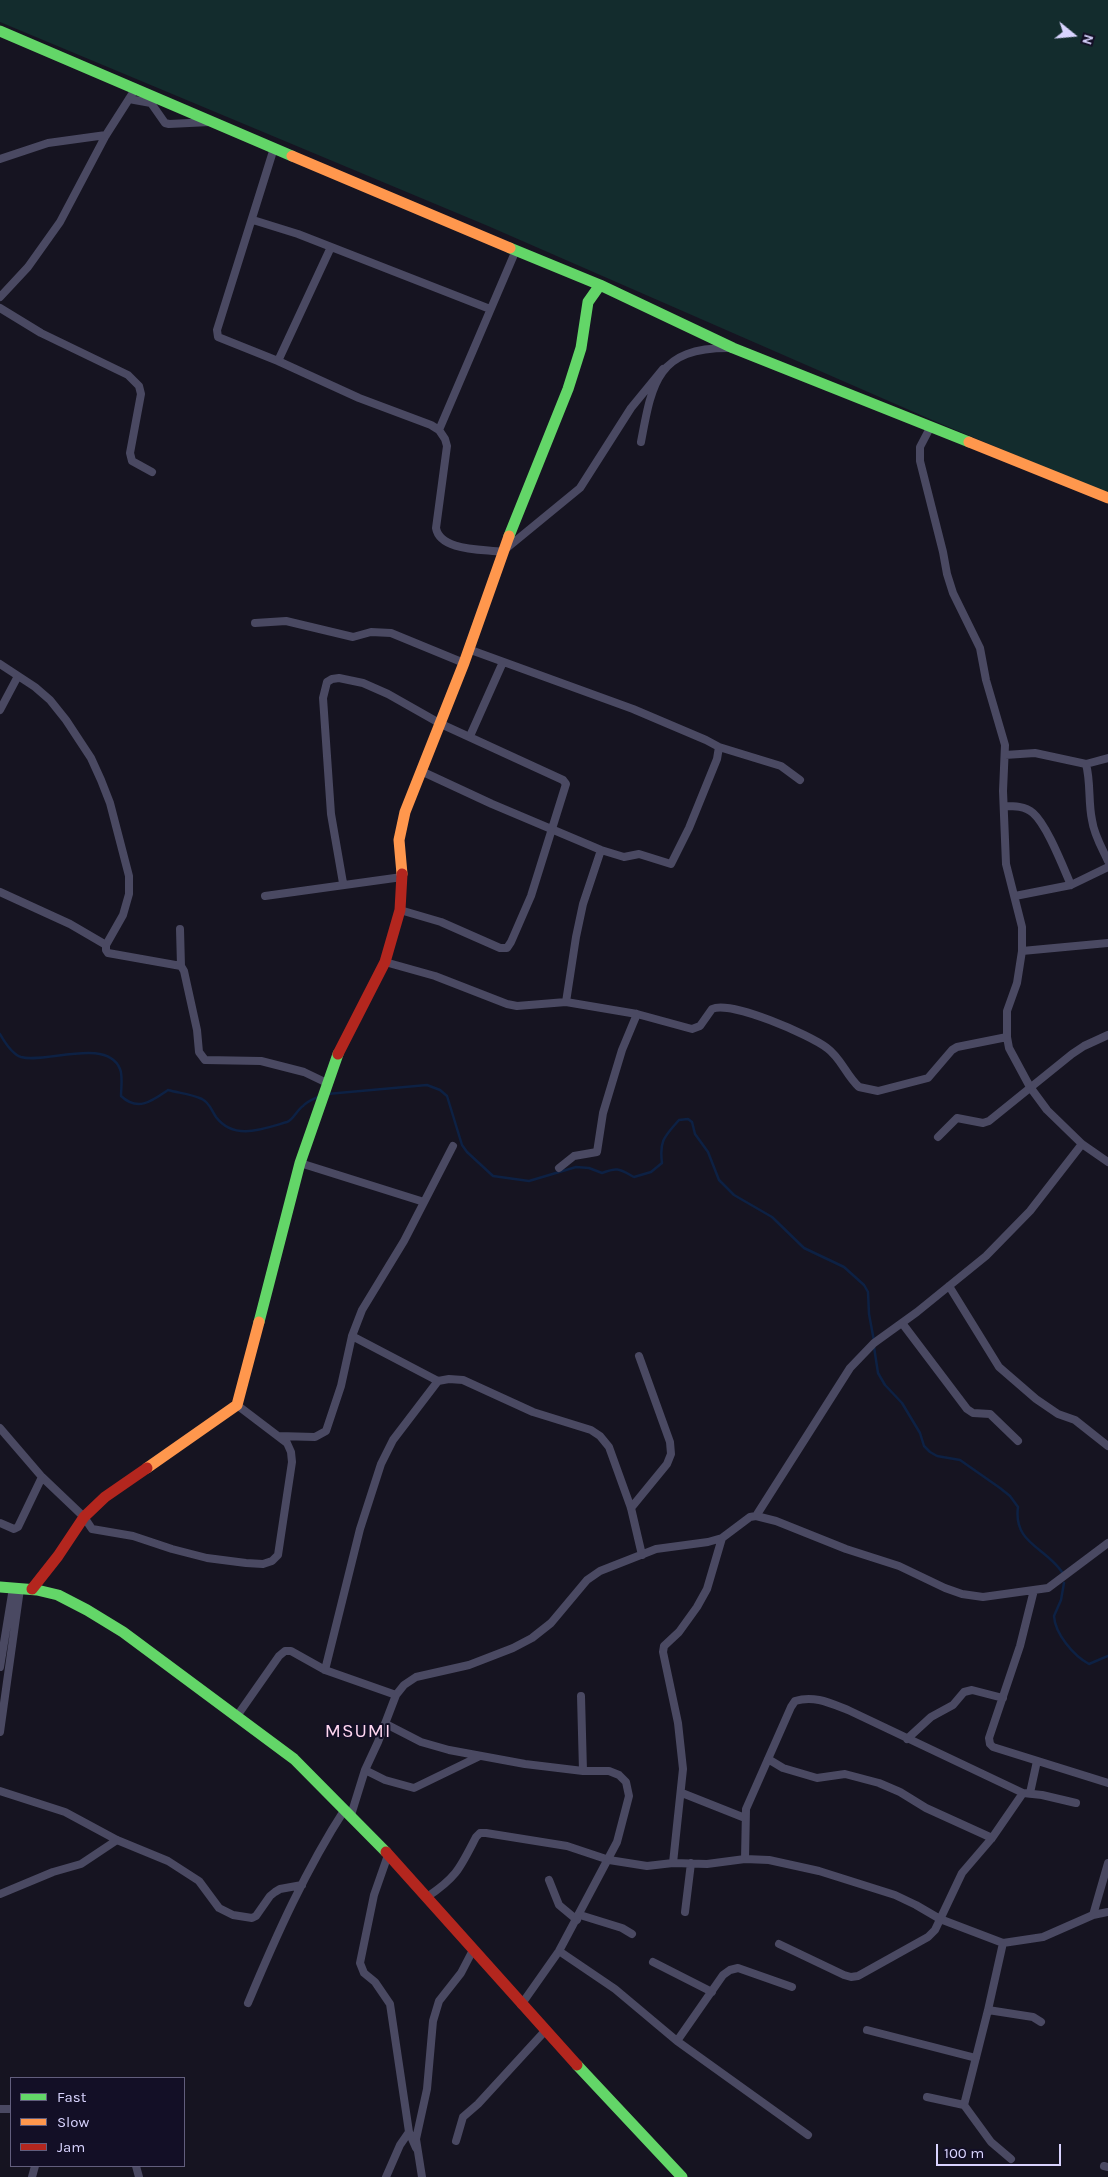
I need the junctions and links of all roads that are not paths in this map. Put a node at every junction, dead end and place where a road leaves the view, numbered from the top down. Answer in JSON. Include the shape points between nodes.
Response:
{"nodes":[{"id":1,"x":0,"y":31,"type":"edge"},
{"id":2,"x":136,"y":88,"type":"junction"},
{"id":3,"x":129,"y":99,"type":"junction"},
{"id":4,"x":212,"y":121,"type":"junction"},
{"id":5,"x":106,"y":135,"type":"junction"},
{"id":6,"x":274,"y":148,"type":"junction"},
{"id":7,"x":0,"y":159,"type":"edge"},
{"id":8,"x":253,"y":220,"type":"junction"},
{"id":9,"x":331,"y":248,"type":"junction"},
{"id":10,"x":516,"y":250,"type":"junction"},
{"id":11,"x":600,"y":285,"type":"junction"},
{"id":12,"x":0,"y":297,"type":"edge"},
{"id":13,"x":0,"y":308,"type":"edge"},
{"id":14,"x":490,"y":309,"type":"junction"},
{"id":15,"x":733,"y":348,"type":"junction"},
{"id":16,"x":278,"y":360,"type":"junction"},
{"id":17,"x":663,"y":370,"type":"junction"},
{"id":18,"x":931,"y":426,"type":"junction"},
{"id":19,"x":439,"y":430,"type":"junction"},
{"id":20,"x":641,"y":442,"type":"dead end"},
{"id":21,"x":152,"y":472,"type":"dead end"},
{"id":22,"x":1108,"y":498,"type":"edge"},
{"id":23,"x":502,"y":552,"type":"junction"},
{"id":24,"x":255,"y":623,"type":"dead end"},
{"id":25,"x":468,"y":650,"type":"junction"},
{"id":26,"x":502,"y":662,"type":"junction"},
{"id":27,"x":0,"y":664,"type":"edge"},
{"id":28,"x":464,"y":664,"type":"junction"},
{"id":29,"x":18,"y":676,"type":"junction"},
{"id":30,"x":0,"y":710,"type":"edge"},
{"id":31,"x":441,"y":724,"type":"junction"},
{"id":32,"x":470,"y":736,"type":"junction"},
{"id":33,"x":719,"y":747,"type":"junction"},
{"id":34,"x":1005,"y":755,"type":"junction"},
{"id":35,"x":1108,"y":758,"type":"edge"},
{"id":36,"x":1086,"y":764,"type":"junction"},
{"id":37,"x":421,"y":771,"type":"junction"},
{"id":38,"x":800,"y":780,"type":"dead end"},
{"id":39,"x":1004,"y":806,"type":"junction"},
{"id":40,"x":551,"y":830,"type":"junction"},
{"id":41,"x":601,"y":850,"type":"junction"},
{"id":42,"x":1108,"y":861,"type":"edge"},
{"id":43,"x":1108,"y":867,"type":"edge"},
{"id":44,"x":402,"y":877,"type":"junction"},
{"id":45,"x":342,"y":883,"type":"junction"},
{"id":46,"x":1071,"y":885,"type":"junction"},
{"id":47,"x":0,"y":892,"type":"edge"},
{"id":48,"x":265,"y":896,"type":"dead end"},
{"id":49,"x":1015,"y":896,"type":"junction"},
{"id":50,"x":400,"y":910,"type":"junction"},
{"id":51,"x":180,"y":929,"type":"dead end"},
{"id":52,"x":1108,"y":943,"type":"edge"},
{"id":53,"x":106,"y":945,"type":"junction"},
{"id":54,"x":1022,"y":951,"type":"junction"},
{"id":55,"x":385,"y":962,"type":"junction"},
{"id":56,"x":180,"y":966,"type":"junction"},
{"id":57,"x":566,"y":1002,"type":"junction"},
{"id":58,"x":637,"y":1014,"type":"junction"},
{"id":59,"x":1108,"y":1034,"type":"edge"},
{"id":60,"x":1006,"y":1037,"type":"junction"},
{"id":61,"x":326,"y":1084,"type":"junction"},
{"id":62,"x":1030,"y":1087,"type":"junction"},
{"id":63,"x":938,"y":1137,"type":"dead end"},
{"id":64,"x":1082,"y":1144,"type":"junction"},
{"id":65,"x":453,"y":1146,"type":"dead end"},
{"id":66,"x":1108,"y":1162,"type":"edge"},
{"id":67,"x":300,"y":1163,"type":"junction"},
{"id":68,"x":559,"y":1168,"type":"dead end"},
{"id":69,"x":424,"y":1202,"type":"junction"},
{"id":70,"x":949,"y":1286,"type":"junction"},
{"id":71,"x":902,"y":1323,"type":"junction"},
{"id":72,"x":352,"y":1336,"type":"junction"},
{"id":73,"x":639,"y":1356,"type":"dead end"},
{"id":74,"x":438,"y":1381,"type":"junction"},
{"id":75,"x":238,"y":1405,"type":"junction"},
{"id":76,"x":0,"y":1428,"type":"edge"},
{"id":77,"x":278,"y":1436,"type":"junction"},
{"id":78,"x":1018,"y":1441,"type":"dead end"},
{"id":79,"x":1108,"y":1446,"type":"edge"},
{"id":80,"x":42,"y":1477,"type":"junction"},
{"id":81,"x":631,"y":1508,"type":"junction"},
{"id":82,"x":756,"y":1516,"type":"junction"},
{"id":83,"x":84,"y":1518,"type":"junction"},
{"id":84,"x":0,"y":1523,"type":"edge"},
{"id":85,"x":722,"y":1538,"type":"junction"},
{"id":86,"x":1108,"y":1543,"type":"edge"},
{"id":87,"x":642,"y":1554,"type":"junction"},
{"id":88,"x":0,"y":1587,"type":"edge"},
{"id":89,"x":16,"y":1588,"type":"junction"},
{"id":90,"x":32,"y":1589,"type":"junction"},
{"id":91,"x":1034,"y":1590,"type":"junction"},
{"id":92,"x":0,"y":1667,"type":"edge"},
{"id":93,"x":325,"y":1670,"type":"junction"},
{"id":94,"x":396,"y":1695,"type":"junction"},
{"id":95,"x":581,"y":1696,"type":"dead end"},
{"id":96,"x":1003,"y":1698,"type":"junction"},
{"id":97,"x":237,"y":1716,"type":"junction"},
{"id":98,"x":386,"y":1724,"type":"junction"},
{"id":99,"x":0,"y":1732,"type":"edge"},
{"id":100,"x":907,"y":1738,"type":"junction"},
{"id":101,"x":480,"y":1756,"type":"junction"},
{"id":102,"x":768,"y":1759,"type":"junction"},
{"id":103,"x":1037,"y":1760,"type":"junction"},
{"id":104,"x":365,"y":1770,"type":"junction"},
{"id":105,"x":583,"y":1771,"type":"junction"},
{"id":106,"x":1108,"y":1784,"type":"edge"},
{"id":107,"x":0,"y":1791,"type":"edge"},
{"id":108,"x":1027,"y":1793,"type":"junction"},
{"id":109,"x":682,"y":1794,"type":"junction"},
{"id":110,"x":1076,"y":1803,"type":"dead end"},
{"id":111,"x":348,"y":1812,"type":"junction"},
{"id":112,"x":745,"y":1818,"type":"junction"},
{"id":113,"x":992,"y":1838,"type":"junction"},
{"id":114,"x":116,"y":1840,"type":"junction"},
{"id":115,"x":388,"y":1855,"type":"junction"},
{"id":116,"x":745,"y":1859,"type":"junction"},
{"id":117,"x":609,"y":1860,"type":"junction"},
{"id":118,"x":673,"y":1863,"type":"junction"},
{"id":119,"x":691,"y":1863,"type":"junction"},
{"id":120,"x":1108,"y":1863,"type":"edge"},
{"id":121,"x":549,"y":1880,"type":"dead end"},
{"id":122,"x":302,"y":1885,"type":"junction"},
{"id":123,"x":0,"y":1894,"type":"edge"},
{"id":124,"x":428,"y":1897,"type":"junction"},
{"id":125,"x":685,"y":1912,"type":"dead end"},
{"id":126,"x":1108,"y":1912,"type":"edge"},
{"id":127,"x":1093,"y":1915,"type":"junction"},
{"id":128,"x":578,"y":1918,"type":"junction"},
{"id":129,"x":940,"y":1920,"type":"junction"},
{"id":130,"x":632,"y":1934,"type":"dead end"},
{"id":131,"x":1003,"y":1943,"type":"junction"},
{"id":132,"x":779,"y":1944,"type":"dead end"},
{"id":133,"x":473,"y":1950,"type":"junction"},
{"id":134,"x":559,"y":1951,"type":"junction"},
{"id":135,"x":653,"y":1962,"type":"dead end"},
{"id":136,"x":792,"y":1987,"type":"dead end"},
{"id":137,"x":712,"y":1992,"type":"junction"},
{"id":138,"x":248,"y":2003,"type":"dead end"},
{"id":139,"x":521,"y":2005,"type":"junction"},
{"id":140,"x":988,"y":2010,"type":"junction"},
{"id":141,"x":1042,"y":2022,"type":"dead end"},
{"id":142,"x":867,"y":2030,"type":"dead end"},
{"id":143,"x":545,"y":2031,"type":"junction"},
{"id":144,"x":677,"y":2041,"type":"junction"},
{"id":145,"x":976,"y":2058,"type":"junction"},
{"id":146,"x":927,"y":2097,"type":"dead end"},
{"id":147,"x":964,"y":2105,"type":"junction"},
{"id":148,"x":409,"y":2132,"type":"junction"},
{"id":149,"x":808,"y":2135,"type":"dead end"},
{"id":150,"x":456,"y":2141,"type":"dead end"},
{"id":151,"x":416,"y":2148,"type":"junction"},
{"id":152,"x":1011,"y":2159,"type":"dead end"},
{"id":153,"x":386,"y":2177,"type":"edge"},
{"id":154,"x":422,"y":2177,"type":"edge"},
{"id":155,"x":682,"y":2177,"type":"edge"}],
"edges":[{"from":1,"to":2,"type":"street"},
{"from":2,"to":3,"type":"street"},
{"from":2,"to":4,"type":"street"},
{"from":3,"to":4,"type":"street","via":[[151,103],[168,124]]},
{"from":3,"to":5,"type":"street"},
{"from":4,"to":6,"type":"street"},
{"from":5,"to":7,"type":"street","via":[[48,143]]},
{"from":5,"to":12,"type":"street","via":[[60,222],[28,267]]},
{"from":6,"to":8,"type":"street"},
{"from":6,"to":10,"type":"street"},
{"from":8,"to":9,"type":"street"},
{"from":8,"to":16,"type":"street","via":[[218,337]]},
{"from":9,"to":14,"type":"street"},
{"from":9,"to":16,"type":"street"},
{"from":10,"to":11,"type":"street"},
{"from":10,"to":14,"type":"street"},
{"from":11,"to":15,"type":"street"},
{"from":11,"to":23,"type":"street","via":[[588,302],[580,348],[568,389]]},
{"from":13,"to":21,"type":"street","via":[[41,333],[128,375],[139,386],[141,394],[130,454],[132,462]]},
{"from":14,"to":19,"type":"street"},
{"from":15,"to":17,"type":"street","via":[[689,353]]},
{"from":15,"to":18,"type":"street"},
{"from":16,"to":19,"type":"street","via":[[337,389]]},
{"from":17,"to":20,"type":"street","via":[[646,414]]},
{"from":17,"to":23,"type":"street","via":[[631,408],[580,488]]},
{"from":18,"to":22,"type":"street"},
{"from":18,"to":34,"type":"street","via":[[920,447],[920,462],[953,593],[980,648]]},
{"from":19,"to":23,"type":"street","via":[[447,446],[438,502],[437,535],[450,545]]},
{"from":23,"to":25,"type":"street"},
{"from":24,"to":28,"type":"street","via":[[286,621],[354,637],[371,632],[391,633]]},
{"from":25,"to":26,"type":"street"},
{"from":25,"to":28,"type":"street"},
{"from":26,"to":32,"type":"street"},
{"from":26,"to":33,"type":"street","via":[[633,709]]},
{"from":27,"to":29,"type":"street"},
{"from":28,"to":31,"type":"street"},
{"from":29,"to":30,"type":"street"},
{"from":29,"to":53,"type":"street","via":[[50,700],[66,720],[91,758],[110,803],[129,876],[129,894],[123,915]]},
{"from":31,"to":32,"type":"street"},
{"from":31,"to":37,"type":"street"},
{"from":31,"to":45,"type":"street","via":[[363,683],[339,678],[327,682],[323,698],[328,779]]},
{"from":32,"to":40,"type":"street","via":[[563,780],[566,784]]},
{"from":33,"to":38,"type":"street","via":[[781,766]]},
{"from":33,"to":41,"type":"street","via":[[714,767],[673,863],[639,854],[628,858]]},
{"from":34,"to":36,"type":"street","via":[[1035,753]]},
{"from":34,"to":39,"type":"street"},
{"from":35,"to":36,"type":"street"},
{"from":36,"to":42,"type":"street","via":[[1094,832]]},
{"from":37,"to":40,"type":"street"},
{"from":37,"to":44,"type":"street","via":[[401,828]]},
{"from":39,"to":46,"type":"street","via":[[1022,807],[1033,812]]},
{"from":39,"to":49,"type":"street","via":[[1006,864]]},
{"from":40,"to":41,"type":"street"},
{"from":40,"to":50,"type":"street","via":[[531,896],[507,948]]},
{"from":41,"to":57,"type":"street","via":[[583,904]]},
{"from":43,"to":46,"type":"street"},
{"from":44,"to":45,"type":"street"},
{"from":44,"to":50,"type":"street"},
{"from":45,"to":48,"type":"street"},
{"from":46,"to":49,"type":"street"},
{"from":47,"to":53,"type":"street","via":[[70,924]]},
{"from":49,"to":54,"type":"street","via":[[1022,927]]},
{"from":50,"to":55,"type":"street"},
{"from":51,"to":56,"type":"street"},
{"from":52,"to":54,"type":"street"},
{"from":53,"to":56,"type":"street","via":[[108,952],[113,954]]},
{"from":54,"to":60,"type":"street","via":[[1017,983],[1007,1012]]},
{"from":55,"to":57,"type":"street","via":[[435,976],[507,1004]]},
{"from":55,"to":61,"type":"street","via":[[340,1047]]},
{"from":56,"to":61,"type":"street","via":[[184,971],[201,1057],[211,1061],[262,1061],[304,1072]]},
{"from":57,"to":58,"type":"street"},
{"from":58,"to":60,"type":"street","via":[[692,1029],[698,1028],[716,1007],[765,1018],[813,1039],[837,1056],[859,1087],[878,1091],[928,1078],[957,1046]]},
{"from":58,"to":68,"type":"street","via":[[603,1112],[597,1152],[574,1156]]},
{"from":59,"to":62,"type":"street","via":[[1084,1046]]},
{"from":60,"to":62,"type":"street","via":[[1016,1064]]},
{"from":61,"to":67,"type":"street"},
{"from":62,"to":63,"type":"street","via":[[989,1121],[983,1123],[957,1118]]},
{"from":62,"to":64,"type":"street","via":[[1047,1110]]},
{"from":64,"to":66,"type":"street"},
{"from":64,"to":70,"type":"street","via":[[1030,1211],[986,1256]]},
{"from":65,"to":69,"type":"street"},
{"from":67,"to":69,"type":"street"},
{"from":67,"to":75,"type":"street"},
{"from":69,"to":72,"type":"street","via":[[362,1310]]},
{"from":70,"to":71,"type":"street"},
{"from":70,"to":79,"type":"street","via":[[999,1368],[1036,1400],[1075,1420]]},
{"from":71,"to":78,"type":"street","via":[[967,1409],[973,1413],[990,1414]]},
{"from":71,"to":82,"type":"street","via":[[874,1343],[850,1368]]},
{"from":72,"to":74,"type":"street"},
{"from":72,"to":77,"type":"street","via":[[341,1386],[326,1431],[315,1437]]},
{"from":73,"to":81,"type":"street","via":[[670,1442],[671,1454],[667,1464]]},
{"from":74,"to":81,"type":"street","via":[[449,1378],[463,1380],[533,1412],[600,1436],[609,1447]]},
{"from":74,"to":93,"type":"street","via":[[393,1440],[380,1464],[360,1529]]},
{"from":75,"to":77,"type":"street"},
{"from":75,"to":83,"type":"street","via":[[105,1497]]},
{"from":76,"to":80,"type":"street"},
{"from":77,"to":83,"type":"street","via":[[287,1443],[292,1462],[278,1555],[272,1561],[246,1563],[198,1556],[133,1536],[92,1529]]},
{"from":80,"to":83,"type":"street"},
{"from":80,"to":84,"type":"street","via":[[18,1527]]},
{"from":81,"to":87,"type":"street"},
{"from":82,"to":85,"type":"street"},
{"from":82,"to":91,"type":"street","via":[[899,1566],[962,1594],[982,1597]]},
{"from":83,"to":90,"type":"street"},
{"from":85,"to":87,"type":"street"},
{"from":85,"to":109,"type":"street","via":[[707,1588],[679,1632],[664,1646],[663,1652],[678,1723]]},
{"from":86,"to":91,"type":"street","via":[[1048,1588]]},
{"from":87,"to":94,"type":"street","via":[[600,1571],[587,1580],[551,1623],[532,1638],[469,1665],[416,1677]]},
{"from":88,"to":89,"type":"street"},
{"from":89,"to":90,"type":"street"},
{"from":89,"to":92,"type":"street"},
{"from":89,"to":99,"type":"street"},
{"from":90,"to":97,"type":"street","via":[[59,1595],[131,1637]]},
{"from":91,"to":96,"type":"street"},
{"from":93,"to":94,"type":"street"},
{"from":93,"to":97,"type":"street","via":[[291,1651],[285,1651]]},
{"from":94,"to":98,"type":"street"},
{"from":95,"to":105,"type":"street"},
{"from":96,"to":100,"type":"street","via":[[980,1691],[964,1692],[953,1705],[931,1717]]},
{"from":96,"to":103,"type":"street","via":[[989,1738],[990,1744]]},
{"from":97,"to":111,"type":"street","via":[[294,1759]]},
{"from":98,"to":101,"type":"street","via":[[434,1746]]},
{"from":98,"to":104,"type":"street"},
{"from":100,"to":102,"type":"street","via":[[848,1710],[819,1699],[806,1698],[795,1701]]},
{"from":100,"to":108,"type":"street"},
{"from":101,"to":104,"type":"street","via":[[414,1788]]},
{"from":101,"to":105,"type":"street"},
{"from":102,"to":112,"type":"street","via":[[749,1800]]},
{"from":102,"to":113,"type":"street","via":[[783,1768],[817,1778],[845,1774],[880,1783]]},
{"from":103,"to":106,"type":"street"},
{"from":103,"to":108,"type":"street"},
{"from":104,"to":111,"type":"street"},
{"from":105,"to":117,"type":"street","via":[[608,1772],[619,1775],[626,1782],[629,1796]]},
{"from":107,"to":114,"type":"street","via":[[65,1812]]},
{"from":108,"to":110,"type":"street"},
{"from":108,"to":113,"type":"street"},
{"from":109,"to":112,"type":"street"},
{"from":109,"to":118,"type":"street"},
{"from":111,"to":115,"type":"street"},
{"from":111,"to":122,"type":"street","via":[[330,1832]]},
{"from":112,"to":116,"type":"street"},
{"from":113,"to":129,"type":"street","via":[[962,1873]]},
{"from":114,"to":122,"type":"street","via":[[150,1852],[190,1874],[219,1908],[244,1918],[256,1916],[280,1888]]},
{"from":114,"to":123,"type":"street","via":[[80,1864]]},
{"from":115,"to":124,"type":"street"},
{"from":115,"to":148,"type":"street","via":[[374,1895],[360,1963],[364,1973],[375,1982],[390,2004]]},
{"from":116,"to":119,"type":"street"},
{"from":116,"to":129,"type":"street","via":[[769,1860],[862,1884],[916,1904]]},
{"from":117,"to":118,"type":"street","via":[[648,1866]]},
{"from":117,"to":124,"type":"street","via":[[567,1846],[480,1833],[456,1874]]},
{"from":117,"to":128,"type":"street"},
{"from":118,"to":119,"type":"street"},
{"from":119,"to":125,"type":"street"},
{"from":120,"to":127,"type":"street"},
{"from":121,"to":128,"type":"street","via":[[559,1906]]},
{"from":122,"to":138,"type":"street","via":[[272,1944]]},
{"from":124,"to":133,"type":"street"},
{"from":126,"to":127,"type":"street"},
{"from":127,"to":131,"type":"street","via":[[1043,1937]]},
{"from":128,"to":130,"type":"street","via":[[622,1928]]},
{"from":128,"to":134,"type":"street"},
{"from":129,"to":131,"type":"street"},
{"from":129,"to":132,"type":"street","via":[[928,1937],[858,1976],[850,1977]]},
{"from":131,"to":140,"type":"street"},
{"from":133,"to":139,"type":"street"},
{"from":133,"to":151,"type":"street","via":[[436,2010]]},
{"from":134,"to":139,"type":"street"},
{"from":134,"to":144,"type":"street","via":[[615,1989]]},
{"from":135,"to":137,"type":"street"},
{"from":136,"to":137,"type":"street","via":[[738,1968],[723,1975]]},
{"from":137,"to":144,"type":"street"},
{"from":139,"to":143,"type":"street"},
{"from":140,"to":141,"type":"street","via":[[1033,2017]]},
{"from":140,"to":145,"type":"street"},
{"from":142,"to":145,"type":"street"},
{"from":143,"to":150,"type":"street","via":[[463,2117]]},
{"from":143,"to":155,"type":"street"},
{"from":144,"to":149,"type":"street"},
{"from":145,"to":147,"type":"street"},
{"from":146,"to":147,"type":"street"},
{"from":147,"to":152,"type":"street","via":[[990,2142]]},
{"from":148,"to":151,"type":"street"},
{"from":148,"to":153,"type":"street"},
{"from":151,"to":154,"type":"street"}]}
